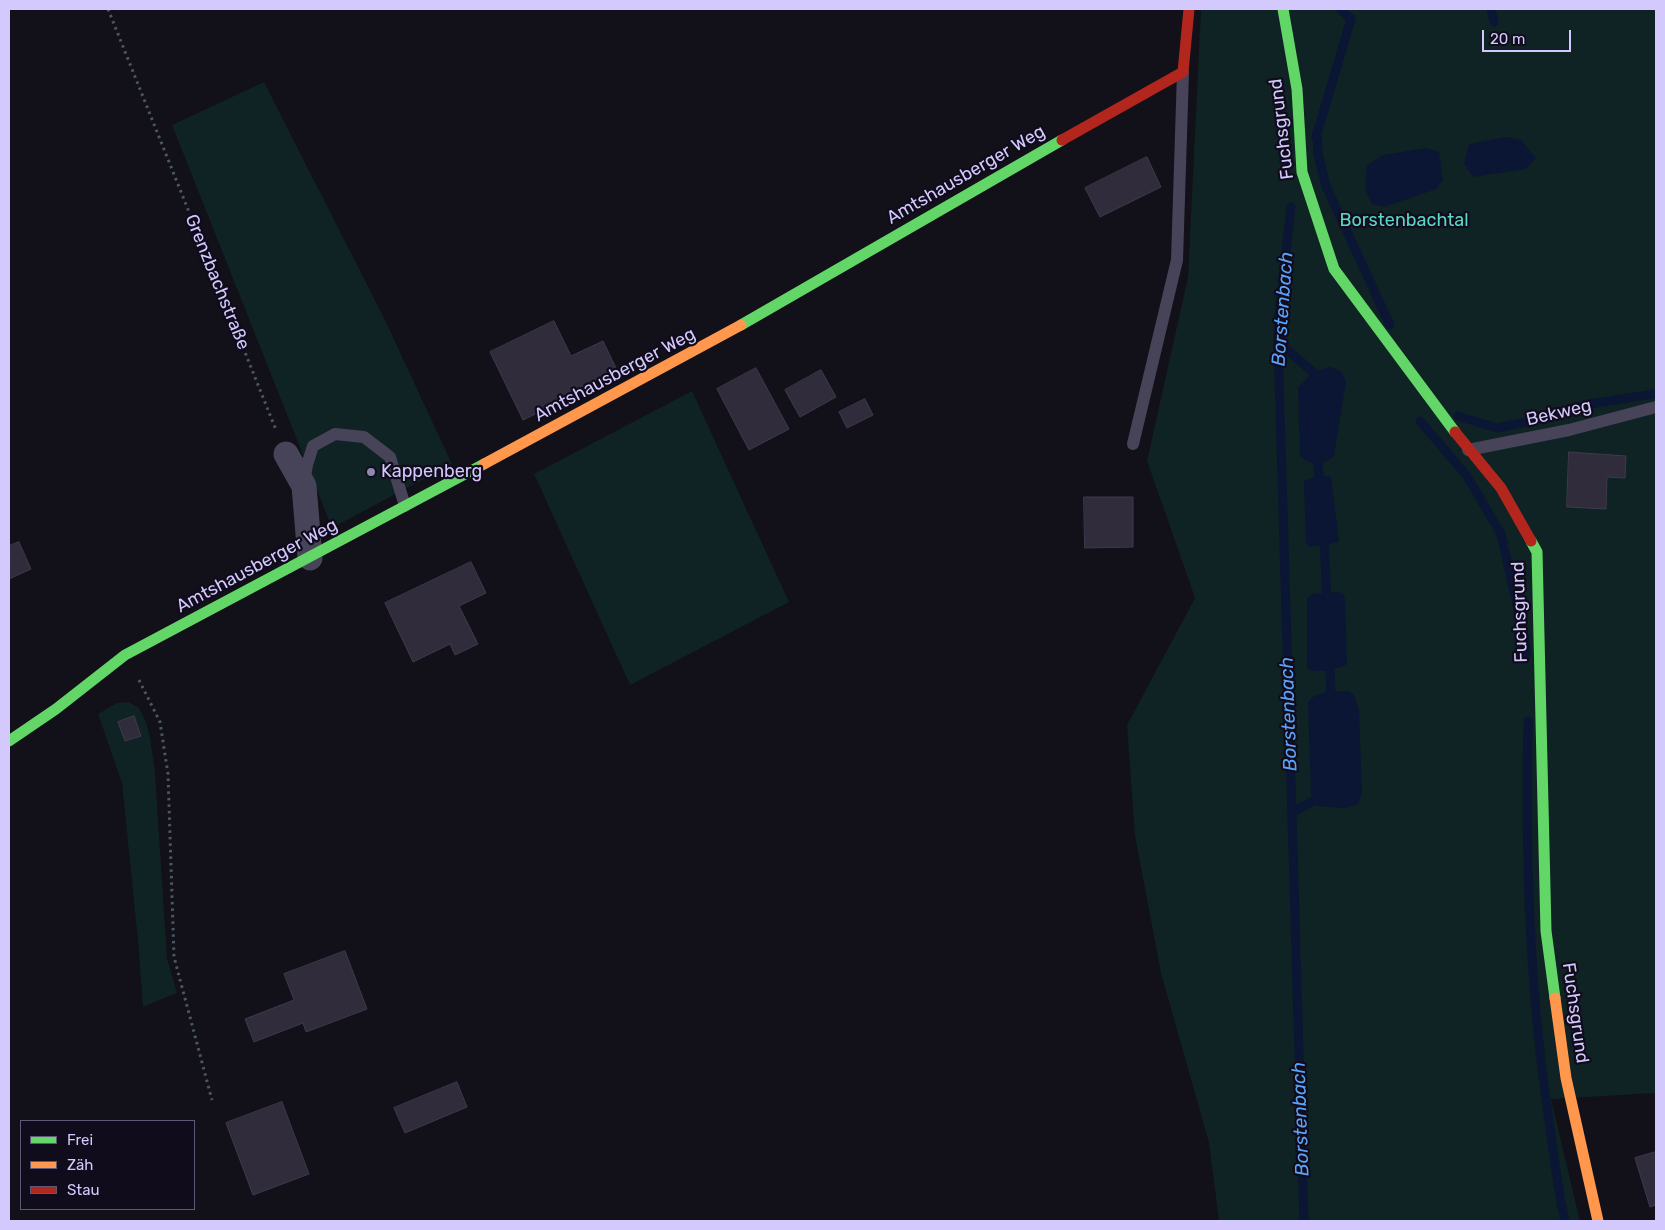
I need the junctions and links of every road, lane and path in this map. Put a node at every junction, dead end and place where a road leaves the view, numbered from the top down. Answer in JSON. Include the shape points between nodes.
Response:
{"nodes":[{"id":1,"x":108,"y":9,"type":"edge"},
{"id":2,"x":1189,"y":9,"type":"edge"},
{"id":3,"x":1282,"y":9,"type":"edge"},
{"id":4,"x":1183,"y":72,"type":"junction"},
{"id":5,"x":1656,"y":407,"type":"edge"},
{"id":6,"x":1133,"y":444,"type":"dead end"},
{"id":7,"x":1468,"y":450,"type":"junction"},
{"id":8,"x":286,"y":454,"type":"joint"},
{"id":9,"x":304,"y":486,"type":"junction"},
{"id":10,"x":405,"y":506,"type":"junction"},
{"id":11,"x":310,"y":558,"type":"junction"},
{"id":12,"x":126,"y":656,"type":"junction"},
{"id":13,"x":9,"y":740,"type":"edge"},
{"id":14,"x":212,"y":1100,"type":"dead end"},
{"id":15,"x":1598,"y":1221,"type":"edge"}],
"edges":[{"from":1,"to":8,"type":"path","name":"Grenzbachstraße"},
{"from":2,"to":4,"type":"street"},
{"from":3,"to":7,"type":"street","name":"Fuchsgrund","via":[[1297,89],[1302,172],[1334,269]]},
{"from":4,"to":6,"type":"lane","via":[[1177,260]]},
{"from":4,"to":10,"type":"street","name":"Amtshausberger Weg","via":[[695,352]]},
{"from":5,"to":7,"type":"lane","name":"Bekweg","via":[[1569,430]]},
{"from":7,"to":15,"type":"street","name":"Fuchsgrund","via":[[1501,488],[1537,552],[1546,931],[1566,1078]]},
{"from":8,"to":9,"type":"street"},
{"from":9,"to":10,"type":"lane","via":[[306,465],[314,446],[336,434],[364,437],[390,456]]},
{"from":9,"to":11,"type":"street"},
{"from":10,"to":11,"type":"street","name":"Amtshausberger Weg"},
{"from":11,"to":12,"type":"street","name":"Amtshausberger Weg"},
{"from":12,"to":13,"type":"street","name":"Amtshausberger Weg"},
{"from":12,"to":14,"type":"path","via":[[160,722],[168,774],[174,957]]}]}
